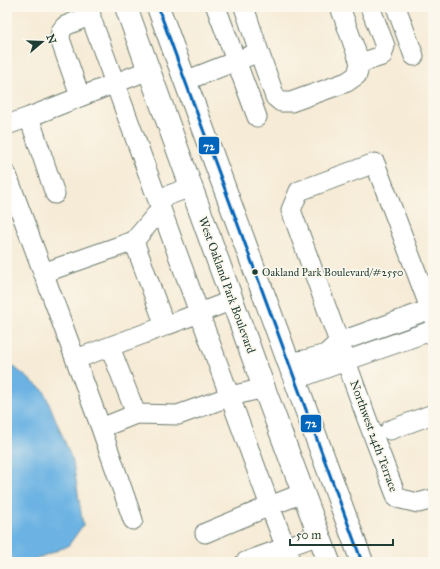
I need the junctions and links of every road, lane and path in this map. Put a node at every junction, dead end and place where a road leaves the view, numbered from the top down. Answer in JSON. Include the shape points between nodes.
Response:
{"nodes":[{"id":1,"x":126,"y":7,"type":"edge"},
{"id":2,"x":158,"y":7,"type":"edge"},
{"id":3,"x":216,"y":7,"type":"edge"},
{"id":4,"x":244,"y":7,"type":"edge"},
{"id":5,"x":340,"y":7,"type":"edge"},
{"id":6,"x":370,"y":7,"type":"edge"},
{"id":7,"x":396,"y":7,"type":"edge"},
{"id":8,"x":89,"y":11,"type":"edge"},
{"id":9,"x":259,"y":52,"type":"junction"},
{"id":10,"x":414,"y":56,"type":"dead end"},
{"id":11,"x":236,"y":61,"type":"junction"},
{"id":12,"x":360,"y":63,"type":"junction"},
{"id":13,"x":149,"y":70,"type":"junction"},
{"id":14,"x":185,"y":81,"type":"junction"},
{"id":15,"x":115,"y":84,"type":"junction"},
{"id":16,"x":80,"y":96,"type":"junction"},
{"id":17,"x":29,"y":117,"type":"junction"},
{"id":18,"x":256,"y":117,"type":"dead end"},
{"id":19,"x":7,"y":125,"type":"edge"},
{"id":20,"x":7,"y":175,"type":"edge"},
{"id":21,"x":191,"y":187,"type":"junction"},
{"id":22,"x":55,"y":194,"type":"dead end"},
{"id":23,"x":159,"y":204,"type":"junction"},
{"id":24,"x":134,"y":241,"type":"junction"},
{"id":25,"x":43,"y":273,"type":"junction"},
{"id":26,"x":232,"y":300,"type":"junction"},
{"id":27,"x":432,"y":312,"type":"edge"},
{"id":28,"x":200,"y":313,"type":"junction"},
{"id":29,"x":387,"y":324,"type":"junction"},
{"id":30,"x":165,"y":326,"type":"junction"},
{"id":31,"x":433,"y":330,"type":"edge"},
{"id":32,"x":339,"y":342,"type":"junction"},
{"id":33,"x":394,"y":344,"type":"junction"},
{"id":34,"x":110,"y":347,"type":"junction"},
{"id":35,"x":252,"y":352,"type":"junction"},
{"id":36,"x":76,"y":360,"type":"junction"},
{"id":37,"x":346,"y":360,"type":"junction"},
{"id":38,"x":292,"y":371,"type":"junction"},
{"id":39,"x":264,"y":388,"type":"junction"},
{"id":40,"x":231,"y":396,"type":"junction"},
{"id":41,"x":305,"y":409,"type":"junction"},
{"id":42,"x":136,"y":414,"type":"junction"},
{"id":43,"x":433,"y":414,"type":"edge"},
{"id":44,"x":101,"y":428,"type":"junction"},
{"id":45,"x":390,"y":430,"type":"dead end"},
{"id":46,"x":303,"y":493,"type":"junction"},
{"id":47,"x":433,"y":499,"type":"edge"},
{"id":48,"x":270,"y":506,"type":"junction"},
{"id":49,"x":133,"y":520,"type":"dead end"},
{"id":50,"x":206,"y":533,"type":"dead end"},
{"id":51,"x":319,"y":535,"type":"junction"},
{"id":52,"x":288,"y":555,"type":"edge"},
{"id":53,"x":245,"y":562,"type":"edge"},
{"id":54,"x":329,"y":562,"type":"edge"},
{"id":55,"x":362,"y":562,"type":"edge"}],
"edges":[{"from":1,"to":13,"type":"main road","name":"West Oakland Park Boulevard"},
{"from":2,"to":14,"type":"main road"},
{"from":3,"to":11,"type":"street"},
{"from":4,"to":9,"type":"street"},
{"from":5,"to":12,"type":"street"},
{"from":6,"to":12,"type":"street","via":[[385,46],[382,56]]},
{"from":7,"to":10,"type":"street"},
{"from":8,"to":15,"type":"street"},
{"from":8,"to":16,"type":"street","via":[[64,26],[60,39]]},
{"from":9,"to":11,"type":"street"},
{"from":9,"to":12,"type":"street","via":[[275,97],[281,102],[291,102],[347,82],[357,75]]},
{"from":11,"to":14,"type":"street"},
{"from":11,"to":18,"type":"street"},
{"from":13,"to":15,"type":"street"},
{"from":13,"to":21,"type":"main road","name":"West Oakland Park Boulevard"},
{"from":14,"to":38,"type":"main road"},
{"from":15,"to":16,"type":"street"},
{"from":15,"to":23,"type":"street"},
{"from":16,"to":17,"type":"street"},
{"from":17,"to":19,"type":"street"},
{"from":17,"to":22,"type":"street"},
{"from":20,"to":25,"type":"street"},
{"from":21,"to":23,"type":"street"},
{"from":21,"to":26,"type":"main road","name":"West Oakland Park Boulevard"},
{"from":23,"to":24,"type":"street"},
{"from":23,"to":28,"type":"street"},
{"from":24,"to":25,"type":"street"},
{"from":24,"to":30,"type":"street"},
{"from":25,"to":36,"type":"street"},
{"from":26,"to":28,"type":"street"},
{"from":26,"to":35,"type":"main road","name":"West Oakland Park Boulevard"},
{"from":27,"to":29,"type":"street"},
{"from":27,"to":32,"type":"street","via":[[375,163],[299,191],[291,210]]},
{"from":28,"to":30,"type":"street"},
{"from":28,"to":40,"type":"street"},
{"from":29,"to":32,"type":"street"},
{"from":29,"to":33,"type":"street"},
{"from":30,"to":34,"type":"street"},
{"from":31,"to":33,"type":"street"},
{"from":32,"to":37,"type":"street"},
{"from":32,"to":38,"type":"street","via":[[326,354],[305,360]]},
{"from":33,"to":37,"type":"street"},
{"from":34,"to":36,"type":"street"},
{"from":34,"to":42,"type":"street"},
{"from":35,"to":38,"type":"main road","via":[[268,373],[277,377]]},
{"from":35,"to":39,"type":"main road","name":"West Oakland Park Boulevard"},
{"from":36,"to":44,"type":"street"},
{"from":37,"to":38,"type":"street"},
{"from":37,"to":47,"type":"street","name":"Northwest 24th Terrace","via":[[397,498],[418,503]]},
{"from":38,"to":41,"type":"main road"},
{"from":39,"to":40,"type":"street"},
{"from":39,"to":41,"type":"main road","via":[[279,388],[289,393]]},
{"from":39,"to":46,"type":"main road","name":"West Oakland Park Boulevard"},
{"from":40,"to":42,"type":"street","via":[[178,414]]},
{"from":40,"to":48,"type":"street"},
{"from":41,"to":55,"type":"main road"},
{"from":42,"to":44,"type":"street"},
{"from":43,"to":45,"type":"street"},
{"from":44,"to":49,"type":"street"},
{"from":46,"to":48,"type":"street"},
{"from":46,"to":51,"type":"main road","name":"West Oakland Park Boulevard"},
{"from":48,"to":50,"type":"street"},
{"from":48,"to":52,"type":"street"},
{"from":51,"to":52,"type":"street"},
{"from":51,"to":54,"type":"main road","name":"West Oakland Park Boulevard"},
{"from":52,"to":53,"type":"street"}]}
